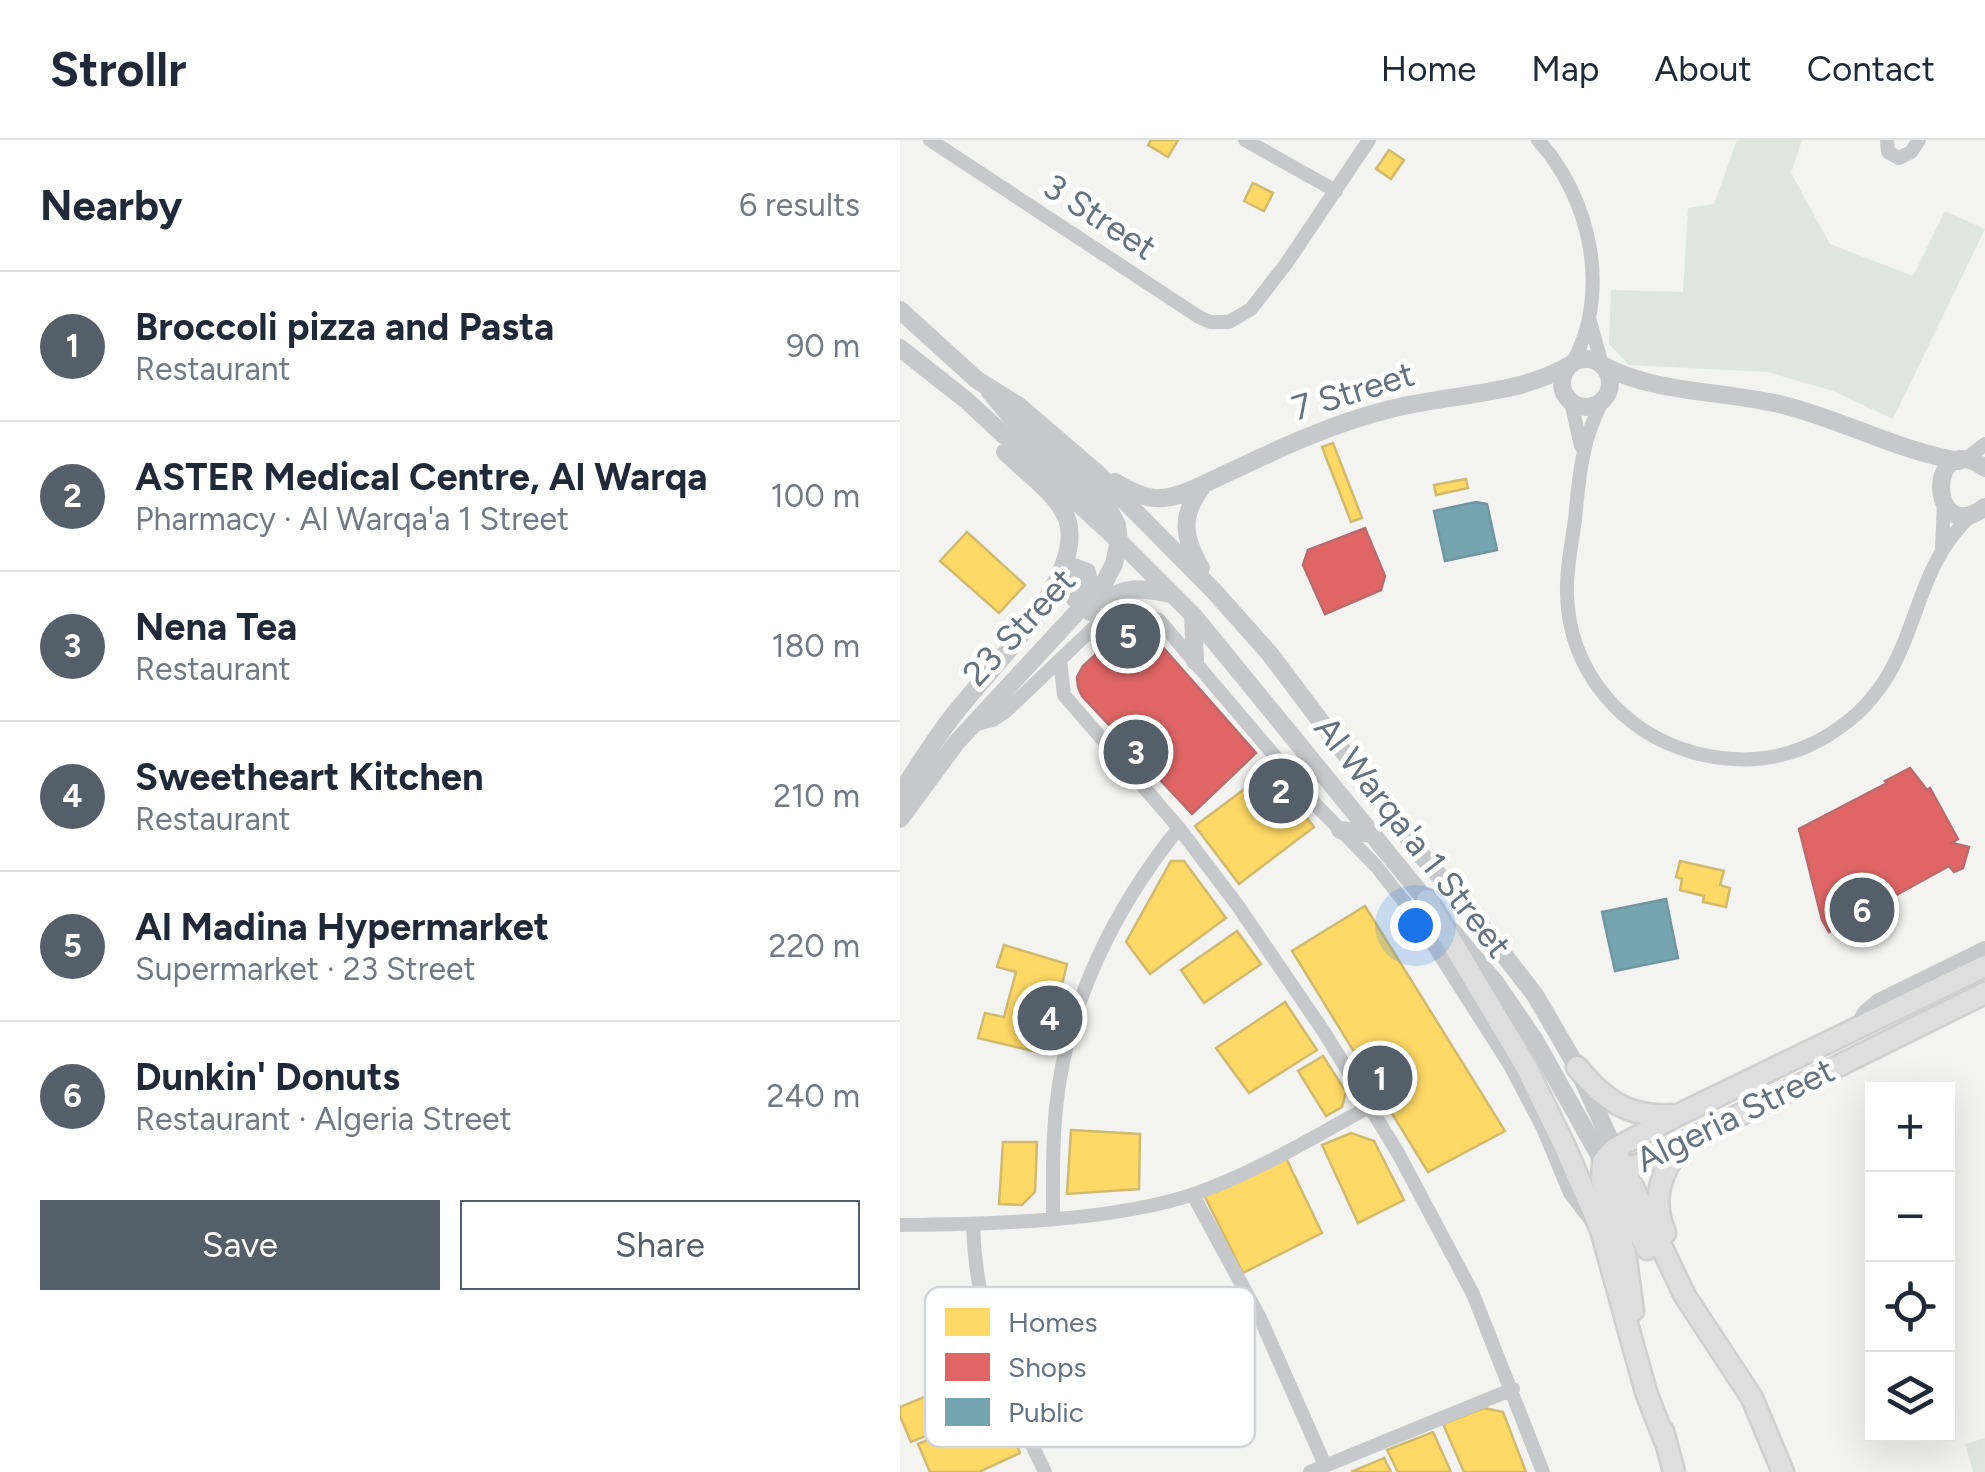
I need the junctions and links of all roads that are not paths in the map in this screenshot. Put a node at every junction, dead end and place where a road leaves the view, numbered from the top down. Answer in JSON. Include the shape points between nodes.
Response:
{"nodes":[{"id":1,"x":930,"y":140,"type":"edge"},
{"id":2,"x":1244,"y":140,"type":"edge"},
{"id":3,"x":1369,"y":140,"type":"edge"},
{"id":4,"x":1538,"y":140,"type":"edge"},
{"id":5,"x":1887,"y":140,"type":"edge"},
{"id":6,"x":1919,"y":140,"type":"edge"},
{"id":7,"x":1336,"y":191,"type":"junction"},
{"id":8,"x":900,"y":310,"type":"edge"},
{"id":9,"x":1590,"y":320,"type":"junction"},
{"id":10,"x":900,"y":348,"type":"edge"},
{"id":11,"x":1570,"y":364,"type":"junction"},
{"id":12,"x":1603,"y":366,"type":"junction"},
{"id":13,"x":1645,"y":384,"type":"junction"},
{"id":14,"x":1528,"y":385,"type":"junction"},
{"id":15,"x":988,"y":387,"type":"junction"},
{"id":16,"x":966,"y":400,"type":"junction"},
{"id":17,"x":1603,"y":401,"type":"junction"},
{"id":18,"x":1571,"y":402,"type":"junction"},
{"id":19,"x":1985,"y":444,"type":"edge"},
{"id":20,"x":1910,"y":448,"type":"junction"},
{"id":21,"x":1582,"y":456,"type":"junction"},
{"id":22,"x":1962,"y":461,"type":"junction"},
{"id":23,"x":1985,"y":468,"type":"edge"},
{"id":24,"x":1096,"y":474,"type":"junction"},
{"id":25,"x":1205,"y":484,"type":"junction"},
{"id":26,"x":1939,"y":484,"type":"junction"},
{"id":27,"x":1944,"y":504,"type":"junction"},
{"id":28,"x":1981,"y":510,"type":"edge"},
{"id":29,"x":1119,"y":540,"type":"junction"},
{"id":30,"x":1942,"y":549,"type":"junction"},
{"id":31,"x":1213,"y":590,"type":"junction"},
{"id":32,"x":1171,"y":594,"type":"junction"},
{"id":33,"x":1193,"y":615,"type":"junction"},
{"id":34,"x":1024,"y":632,"type":"junction"},
{"id":35,"x":1061,"y":632,"type":"junction"},
{"id":36,"x":1060,"y":660,"type":"junction"},
{"id":37,"x":1194,"y":660,"type":"junction"},
{"id":38,"x":1027,"y":691,"type":"junction"},
{"id":39,"x":1000,"y":694,"type":"junction"},
{"id":40,"x":1064,"y":695,"type":"junction"},
{"id":41,"x":972,"y":725,"type":"junction"},
{"id":42,"x":900,"y":794,"type":"edge"},
{"id":43,"x":900,"y":820,"type":"edge"},
{"id":44,"x":1179,"y":828,"type":"junction"},
{"id":45,"x":1340,"y":830,"type":"junction"},
{"id":46,"x":1374,"y":834,"type":"junction"},
{"id":47,"x":1427,"y":900,"type":"junction"},
{"id":48,"x":1985,"y":950,"type":"edge"},
{"id":49,"x":1985,"y":966,"type":"edge"},
{"id":50,"x":1985,"y":993,"type":"edge"},
{"id":51,"x":1857,"y":1029,"type":"junction"},
{"id":52,"x":1577,"y":1068,"type":"junction"},
{"id":53,"x":1369,"y":1107,"type":"junction"},
{"id":54,"x":1678,"y":1115,"type":"junction"},
{"id":55,"x":1686,"y":1142,"type":"junction"},
{"id":56,"x":1608,"y":1156,"type":"junction"},
{"id":57,"x":1626,"y":1170,"type":"junction"},
{"id":58,"x":1605,"y":1188,"type":"junction"},
{"id":59,"x":1194,"y":1194,"type":"junction"},
{"id":60,"x":1053,"y":1217,"type":"junction"},
{"id":61,"x":973,"y":1224,"type":"junction"},
{"id":62,"x":900,"y":1225,"type":"edge"},
{"id":63,"x":1601,"y":1230,"type":"junction"},
{"id":64,"x":981,"y":1287,"type":"edge"},
{"id":65,"x":1244,"y":1287,"type":"edge"},
{"id":66,"x":1685,"y":1296,"type":"junction"},
{"id":67,"x":1255,"y":1309,"type":"edge"},
{"id":68,"x":1513,"y":1390,"type":"junction"},
{"id":69,"x":1665,"y":1441,"type":"junction"},
{"id":70,"x":1034,"y":1447,"type":"edge"},
{"id":71,"x":1318,"y":1468,"type":"edge"},
{"id":72,"x":1045,"y":1472,"type":"edge"},
{"id":73,"x":1543,"y":1472,"type":"edge"},
{"id":74,"x":1674,"y":1472,"type":"edge"},
{"id":75,"x":1783,"y":1472,"type":"edge"}],
"edges":[{"from":1,"to":7,"type":"street","name":"3 Street","via":[[1210,322],[1246,314]]},
{"from":2,"to":7,"type":"street"},
{"from":3,"to":7,"type":"street"},
{"from":4,"to":9,"type":"street","via":[[1561,170],[1585,227]]},
{"from":5,"to":6,"type":"street","via":[[1888,152],[1899,158]]},
{"from":8,"to":15,"type":"street","name":"Al Warqa'a 1 Street"},
{"from":9,"to":11,"type":"street"},
{"from":9,"to":12,"type":"street"},
{"from":10,"to":16,"type":"street","name":"Al Warqa'a 1 Street"},
{"from":11,"to":12,"type":"street","via":[[1591,359]]},
{"from":11,"to":14,"type":"street","name":"7 Street"},
{"from":11,"to":18,"type":"street","via":[[1562,384]]},
{"from":12,"to":13,"type":"street"},
{"from":12,"to":17,"type":"street","via":[[1610,383]]},
{"from":13,"to":17,"type":"street"},
{"from":13,"to":20,"type":"street","via":[[1784,405]]},
{"from":14,"to":18,"type":"street","name":"7 Street"},
{"from":14,"to":25,"type":"street","name":"7 Street","via":[[1366,416]]},
{"from":15,"to":24,"type":"street","name":"Al Warqa'a 1 Street"},
{"from":15,"to":29,"type":"street","via":[[1011,417],[1108,506]]},
{"from":16,"to":29,"type":"street","name":"Al Warqa'a 1 Street"},
{"from":16,"to":34,"type":"street","name":"23 Street","via":[[1068,522],[1062,566]]},
{"from":17,"to":18,"type":"street","via":[[1584,407]]},
{"from":17,"to":21,"type":"street"},
{"from":18,"to":21,"type":"street"},
{"from":19,"to":22,"type":"street"},
{"from":20,"to":22,"type":"street"},
{"from":20,"to":26,"type":"street"},
{"from":21,"to":30,"type":"street","via":[[1566,589],[1578,651],[1602,692],[1635,726],[1704,755],[1756,760],[1786,754],[1857,714],[1896,665]]},
{"from":22,"to":23,"type":"street"},
{"from":22,"to":26,"type":"street","via":[[1943,472]]},
{"from":24,"to":25,"type":"street","name":"7 Street","via":[[1153,499]]},
{"from":24,"to":31,"type":"street","name":"Al Warqa'a 1 Street"},
{"from":25,"to":31,"type":"street","via":[[1188,510],[1185,534]]},
{"from":26,"to":27,"type":"street"},
{"from":27,"to":28,"type":"street","via":[[1960,514]]},
{"from":27,"to":30,"type":"street"},
{"from":28,"to":30,"type":"street"},
{"from":29,"to":32,"type":"street","name":"Al Warqa'a 1 Street"},
{"from":29,"to":35,"type":"street","name":"23 Street","via":[[1110,574]]},
{"from":31,"to":52,"type":"street","name":"Al Warqa'a 1 Street","via":[[1295,684],[1518,972]]},
{"from":32,"to":33,"type":"street","name":"Al Warqa'a 1 Street"},
{"from":32,"to":35,"type":"street","via":[[1122,590]]},
{"from":33,"to":37,"type":"street"},
{"from":33,"to":46,"type":"street","name":"Al Warqa'a 1 Street"},
{"from":34,"to":39,"type":"street","via":[[1051,604],[1067,570],[1085,569],[1087,586]]},
{"from":34,"to":42,"type":"street","name":"23 Street","via":[[950,719]]},
{"from":35,"to":39,"type":"street","name":"23 Street"},
{"from":36,"to":37,"type":"street","via":[[1105,616],[1132,609],[1159,620]]},
{"from":36,"to":38,"type":"street"},
{"from":36,"to":40,"type":"street"},
{"from":37,"to":45,"type":"street"},
{"from":38,"to":40,"type":"street"},
{"from":38,"to":41,"type":"street","via":[[999,716]]},
{"from":39,"to":41,"type":"street","name":"23 Street"},
{"from":40,"to":44,"type":"street"},
{"from":41,"to":43,"type":"street","name":"23 Street"},
{"from":44,"to":53,"type":"street","via":[[1275,958]]},
{"from":44,"to":60,"type":"street","via":[[1112,927],[1078,1011],[1056,1105]]},
{"from":45,"to":46,"type":"street"},
{"from":45,"to":63,"type":"street","via":[[1387,879],[1437,948],[1522,1086],[1574,1201]]},
{"from":46,"to":47,"type":"street","name":"Al Warqa'a 1 Street"},
{"from":47,"to":56,"type":"street","name":"Al Warqa'a 1 Street","via":[[1495,982]]},
{"from":47,"to":63,"type":"main road","via":[[1540,1094]]},
{"from":48,"to":51,"type":"street","via":[[1879,1002]]},
{"from":49,"to":51,"type":"main road","name":"Algeria Street"},
{"from":50,"to":55,"type":"main road","name":"Algeria Street"},
{"from":51,"to":54,"type":"main road","name":"Algeria Street"},
{"from":52,"to":54,"type":"main road","via":[[1617,1106]]},
{"from":52,"to":56,"type":"street","name":"Al Warqa'a 1 Street"},
{"from":53,"to":59,"type":"street"},
{"from":53,"to":68,"type":"street","via":[[1451,1249]]},
{"from":54,"to":56,"type":"main road","name":"Algeria Street"},
{"from":55,"to":57,"type":"main road","name":"Algeria Street"},
{"from":55,"to":66,"type":"main road","via":[[1666,1167],[1658,1202]]},
{"from":56,"to":57,"type":"main road","name":"Algeria Street","via":[[1613,1169]]},
{"from":56,"to":58,"type":"main road","name":"Al Warqa'a 1 Street","via":[[1601,1175]]},
{"from":57,"to":66,"type":"main road"},
{"from":58,"to":66,"type":"main road","via":[[1617,1186],[1662,1278]]},
{"from":58,"to":69,"type":"main road","name":"Al Warqa'a 1 Street"},
{"from":59,"to":60,"type":"street"},
{"from":59,"to":65,"type":"street"},
{"from":60,"to":61,"type":"street"},
{"from":61,"to":62,"type":"street"},
{"from":61,"to":64,"type":"street"},
{"from":63,"to":69,"type":"main road"},
{"from":66,"to":75,"type":"main road","via":[[1752,1398]]},
{"from":67,"to":71,"type":"street"},
{"from":68,"to":71,"type":"street"},
{"from":68,"to":73,"type":"street"},
{"from":69,"to":74,"type":"main road","name":"Al Warqa'a 1 Street"},
{"from":70,"to":72,"type":"street"}]}
